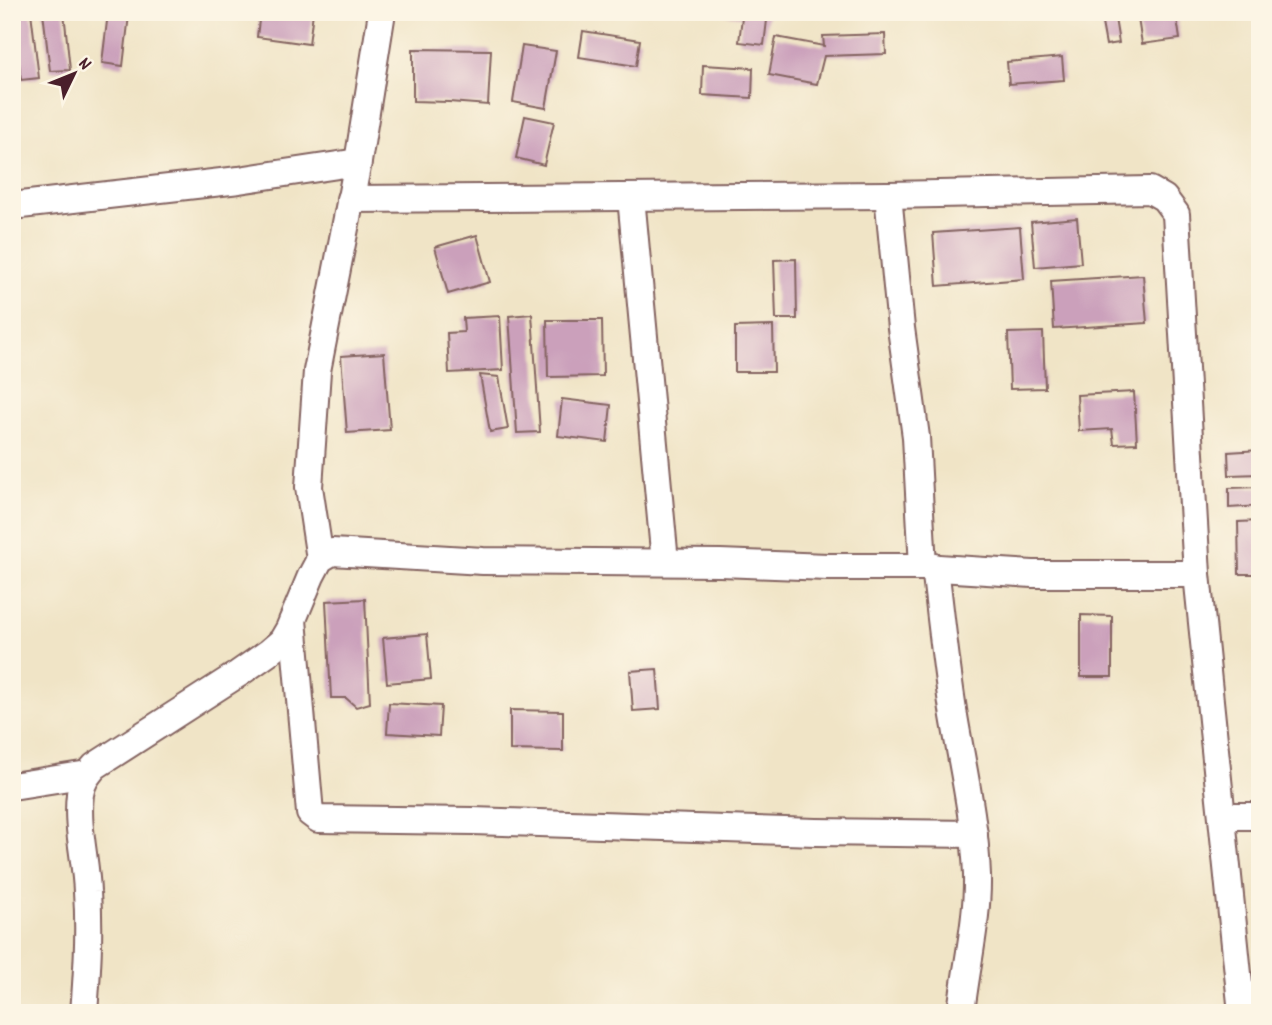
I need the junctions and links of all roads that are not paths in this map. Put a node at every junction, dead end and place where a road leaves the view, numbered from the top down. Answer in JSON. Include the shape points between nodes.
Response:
{"nodes":[{"id":1,"x":382,"y":12,"type":"edge"},
{"id":2,"x":358,"y":162,"type":"junction"},
{"id":3,"x":888,"y":195,"type":"junction"},
{"id":4,"x":631,"y":197,"type":"junction"},
{"id":5,"x":350,"y":199,"type":"junction"},
{"id":6,"x":12,"y":206,"type":"edge"},
{"id":7,"x":320,"y":559,"type":"junction"},
{"id":8,"x":665,"y":562,"type":"junction"},
{"id":9,"x":929,"y":567,"type":"junction"},
{"id":10,"x":1197,"y":574,"type":"junction"},
{"id":11,"x":293,"y":620,"type":"junction"},
{"id":12,"x":88,"y":774,"type":"junction"},
{"id":13,"x":12,"y":786,"type":"edge"},
{"id":14,"x":1222,"y":816,"type":"junction"},
{"id":15,"x":1260,"y":816,"type":"edge"},
{"id":16,"x":974,"y":834,"type":"junction"},
{"id":17,"x":84,"y":1013,"type":"edge"},
{"id":18,"x":961,"y":1013,"type":"edge"},
{"id":19,"x":1242,"y":1013,"type":"edge"}],
"edges":[{"from":1,"to":2,"type":"street"},
{"from":2,"to":5,"type":"street"},
{"from":2,"to":6,"type":"street"},
{"from":3,"to":4,"type":"street"},
{"from":3,"to":9,"type":"street"},
{"from":3,"to":10,"type":"street","via":[[1150,190],[1164,198],[1176,214]]},
{"from":4,"to":5,"type":"street"},
{"from":4,"to":8,"type":"street"},
{"from":5,"to":7,"type":"street","via":[[317,371],[309,487]]},
{"from":7,"to":8,"type":"street","via":[[332,552],[483,561]]},
{"from":7,"to":11,"type":"street"},
{"from":8,"to":9,"type":"street"},
{"from":9,"to":10,"type":"street","via":[[1033,574]]},
{"from":9,"to":16,"type":"street"},
{"from":10,"to":14,"type":"street"},
{"from":11,"to":12,"type":"street","via":[[282,641],[268,653]]},
{"from":11,"to":16,"type":"street","via":[[310,813],[318,819]]},
{"from":12,"to":13,"type":"street"},
{"from":12,"to":17,"type":"street","via":[[80,806],[88,892]]},
{"from":14,"to":15,"type":"street"},
{"from":14,"to":19,"type":"street"},
{"from":16,"to":18,"type":"street","via":[[975,920]]}]}
